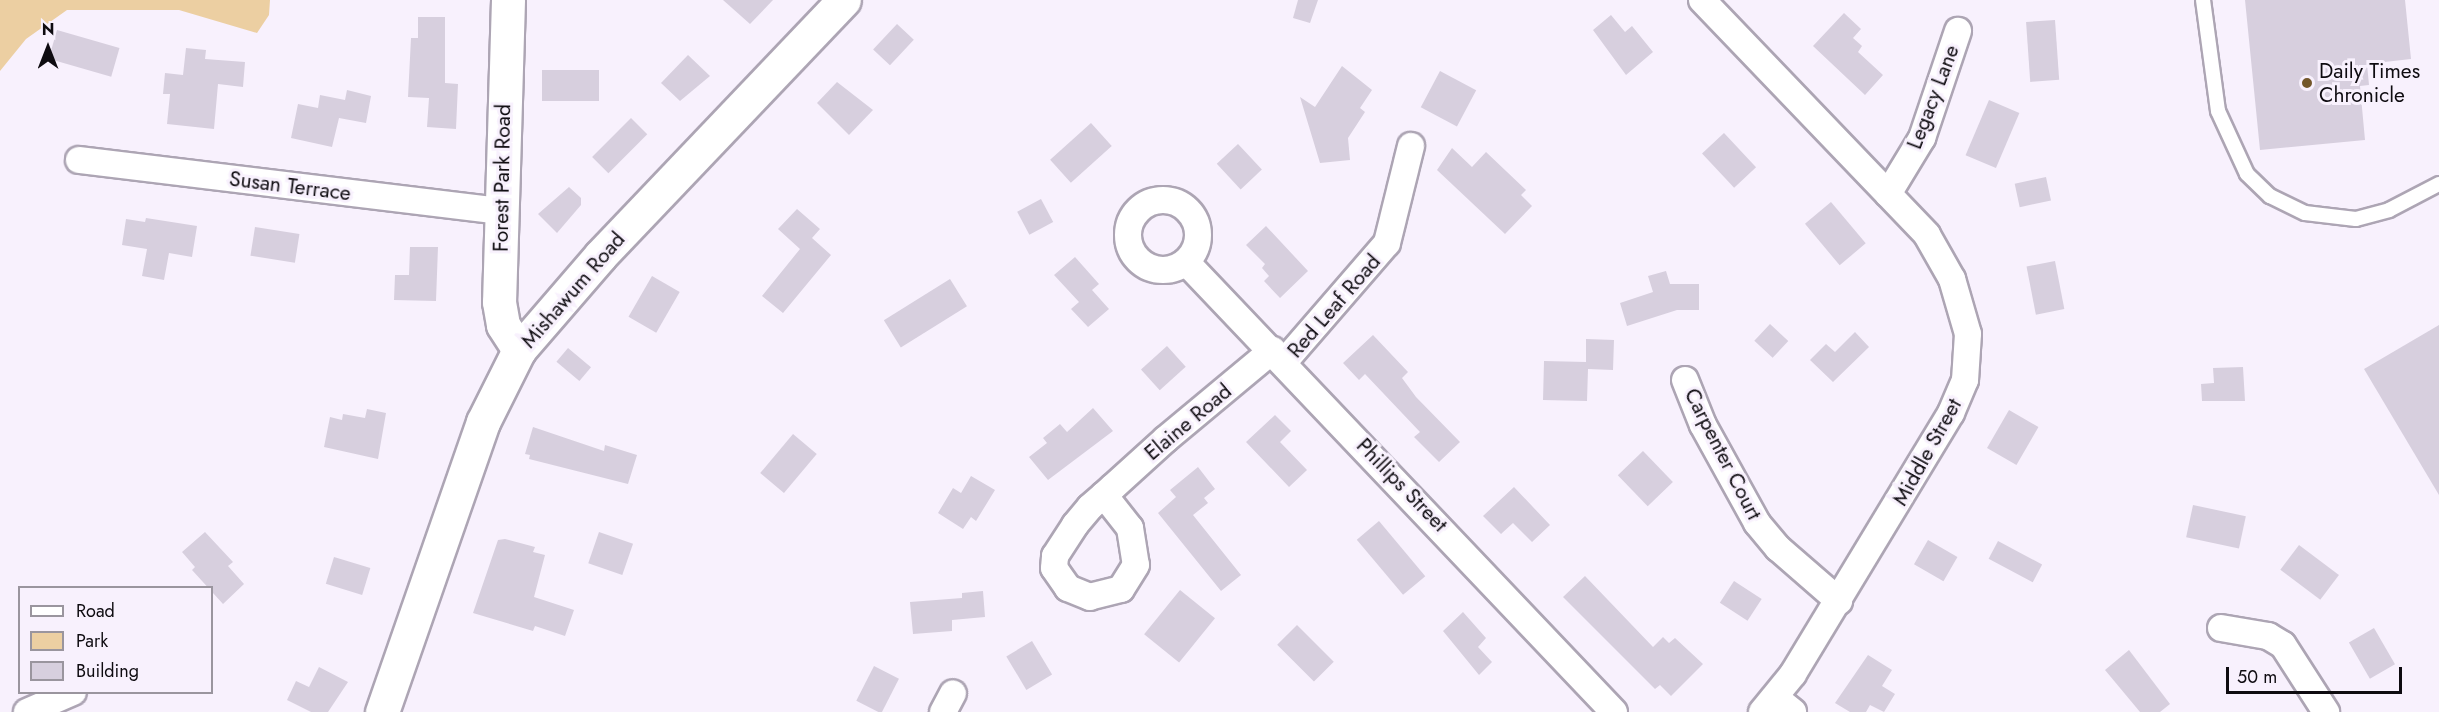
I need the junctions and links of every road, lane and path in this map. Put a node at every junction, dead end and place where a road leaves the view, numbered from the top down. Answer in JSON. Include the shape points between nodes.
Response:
{"nodes":[{"id":1,"x":508,"y":0,"type":"edge"},
{"id":2,"x":844,"y":0,"type":"edge"},
{"id":3,"x":1702,"y":0,"type":"edge"},
{"id":4,"x":2203,"y":0,"type":"edge"},
{"id":5,"x":1958,"y":31,"type":"dead end"},
{"id":6,"x":1411,"y":146,"type":"dead end"},
{"id":7,"x":79,"y":160,"type":"dead end"},
{"id":8,"x":2439,"y":184,"type":"edge"},
{"id":9,"x":1888,"y":194,"type":"junction"},
{"id":10,"x":501,"y":211,"type":"junction"},
{"id":11,"x":1186,"y":262,"type":"dead end"},
{"id":12,"x":519,"y":350,"type":"junction"},
{"id":13,"x":1278,"y":356,"type":"junction"},
{"id":14,"x":1685,"y":380,"type":"dead end"},
{"id":15,"x":1104,"y":495,"type":"dead end"},
{"id":16,"x":1839,"y":601,"type":"junction"},
{"id":17,"x":2221,"y":628,"type":"dead end"},
{"id":18,"x":71,"y":694,"type":"edge"},
{"id":19,"x":1775,"y":708,"type":"edge"},
{"id":20,"x":27,"y":712,"type":"edge"},
{"id":21,"x":382,"y":712,"type":"edge"},
{"id":22,"x":1614,"y":712,"type":"edge"},
{"id":23,"x":2326,"y":712,"type":"edge"}],
"edges":[{"from":1,"to":10,"type":"main road","name":"Forest Park Road"},
{"from":2,"to":12,"type":"main road","name":"Mishawum Road","via":[[601,255]]},
{"from":3,"to":9,"type":"street","name":"Middle Street"},
{"from":4,"to":8,"type":"lane","via":[[2218,111],[2247,174],[2270,196],[2305,213],[2356,219],[2390,210]]},
{"from":5,"to":9,"type":"street","name":"Legacy Lane","via":[[1922,138]]},
{"from":6,"to":13,"type":"street","name":"Red Leaf Road","via":[[1387,243]]},
{"from":7,"to":10,"type":"street","name":"Susan Terrace"},
{"from":9,"to":16,"type":"street","name":"Middle Street","via":[[1927,235],[1952,279],[1966,323],[1967,367],[1951,413]]},
{"from":10,"to":12,"type":"main road","name":"Forest Park Road","via":[[499,310]]},
{"from":11,"to":13,"type":"street","name":"Phillips Street"},
{"from":12,"to":21,"type":"main road","name":"Mishawum Road","via":[[483,422]]},
{"from":13,"to":15,"type":"street","name":"Elaine Road"},
{"from":13,"to":22,"type":"street","name":"Phillips Street"},
{"from":14,"to":16,"type":"street","name":"Carpenter Court","via":[[1703,425],[1757,523],[1778,548]]},
{"from":16,"to":19,"type":"street","name":"Middle Street"},
{"from":17,"to":23,"type":"street","via":[[2268,636],[2283,645]]},
{"from":18,"to":20,"type":"street"}]}
